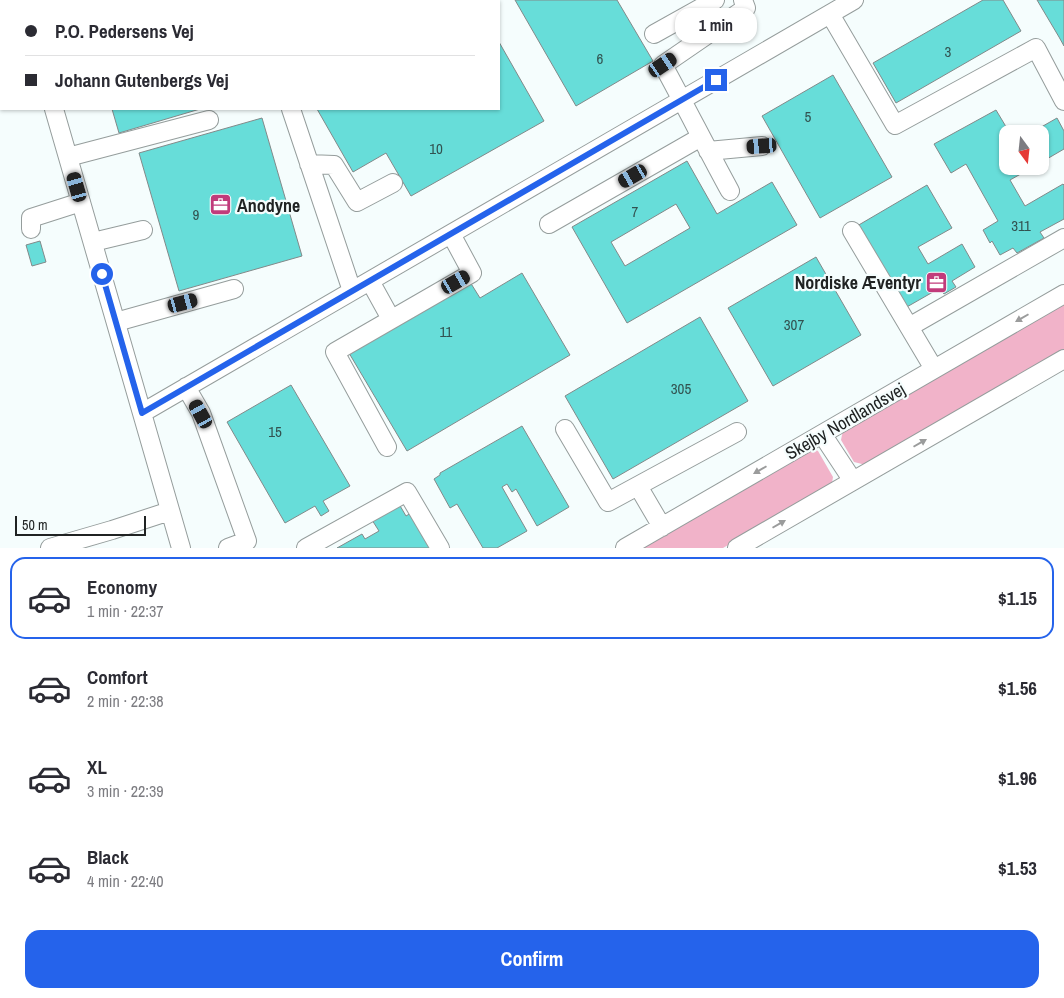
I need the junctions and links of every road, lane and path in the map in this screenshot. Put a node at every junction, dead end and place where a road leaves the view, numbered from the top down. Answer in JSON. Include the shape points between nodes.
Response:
{"nodes":[{"id":1,"x":715,"y":0,"type":"edge"},
{"id":2,"x":743,"y":0,"type":"edge"},
{"id":3,"x":854,"y":0,"type":"edge"},
{"id":4,"x":830,"y":14,"type":"junction"},
{"id":5,"x":654,"y":34,"type":"dead end"},
{"id":6,"x":682,"y":100,"type":"junction"},
{"id":7,"x":1064,"y":101,"type":"edge"},
{"id":8,"x":54,"y":110,"type":"edge"},
{"id":9,"x":291,"y":110,"type":"edge"},
{"id":10,"x":209,"y":120,"type":"dead end"},
{"id":11,"x":704,"y":144,"type":"junction"},
{"id":12,"x":762,"y":146,"type":"dead end"},
{"id":13,"x":68,"y":157,"type":"junction"},
{"id":14,"x":310,"y":164,"type":"junction"},
{"id":15,"x":393,"y":184,"type":"dead end"},
{"id":16,"x":730,"y":191,"type":"dead end"},
{"id":17,"x":81,"y":202,"type":"junction"},
{"id":18,"x":549,"y":224,"type":"dead end"},
{"id":19,"x":31,"y":229,"type":"dead end"},
{"id":20,"x":143,"y":230,"type":"dead end"},
{"id":21,"x":852,"y":231,"type":"dead end"},
{"id":22,"x":451,"y":234,"type":"junction"},
{"id":23,"x":1064,"y":238,"type":"edge"},
{"id":24,"x":93,"y":242,"type":"junction"},
{"id":25,"x":370,"y":281,"type":"junction"},
{"id":26,"x":234,"y":289,"type":"dead end"},
{"id":27,"x":352,"y":291,"type":"junction"},
{"id":28,"x":1064,"y":294,"type":"edge"},
{"id":29,"x":391,"y":320,"type":"junction"},
{"id":30,"x":116,"y":322,"type":"junction"},
{"id":31,"x":909,"y":327,"type":"junction"},
{"id":32,"x":1064,"y":360,"type":"edge"},
{"id":33,"x":934,"y":369,"type":"junction"},
{"id":34,"x":186,"y":387,"type":"junction"},
{"id":35,"x":142,"y":413,"type":"junction"},
{"id":36,"x":565,"y":429,"type":"dead end"},
{"id":37,"x":738,"y":432,"type":"dead end"},
{"id":38,"x":822,"y":434,"type":"junction"},
{"id":39,"x":387,"y":446,"type":"dead end"},
{"id":40,"x":853,"y":481,"type":"junction"},
{"id":41,"x":638,"y":486,"type":"junction"},
{"id":42,"x":170,"y":511,"type":"junction"},
{"id":43,"x":662,"y":527,"type":"junction"},
{"id":44,"x":316,"y":546,"type":"edge"},
{"id":45,"x":50,"y":548,"type":"edge"},
{"id":46,"x":181,"y":548,"type":"edge"},
{"id":47,"x":228,"y":548,"type":"edge"},
{"id":48,"x":440,"y":548,"type":"edge"},
{"id":49,"x":625,"y":548,"type":"edge"},
{"id":50,"x":737,"y":548,"type":"edge"}],
"edges":[{"from":1,"to":5,"type":"street"},
{"from":2,"to":6,"type":"street","via":[[746,8],[663,65]]},
{"from":3,"to":4,"type":"street"},
{"from":4,"to":6,"type":"street"},
{"from":4,"to":7,"type":"street","via":[[894,125],[1036,48]]},
{"from":6,"to":11,"type":"street"},
{"from":6,"to":22,"type":"street"},
{"from":8,"to":13,"type":"street"},
{"from":9,"to":14,"type":"street"},
{"from":10,"to":13,"type":"street"},
{"from":11,"to":12,"type":"street"},
{"from":11,"to":16,"type":"street"},
{"from":11,"to":18,"type":"street"},
{"from":13,"to":17,"type":"street"},
{"from":14,"to":15,"type":"street","via":[[334,164],[357,202]]},
{"from":14,"to":27,"type":"street"},
{"from":17,"to":19,"type":"street","via":[[31,218]]},
{"from":17,"to":24,"type":"street"},
{"from":20,"to":24,"type":"street"},
{"from":21,"to":31,"type":"street"},
{"from":22,"to":25,"type":"street"},
{"from":22,"to":29,"type":"street","via":[[472,273]]},
{"from":23,"to":31,"type":"street"},
{"from":24,"to":30,"type":"street"},
{"from":25,"to":27,"type":"street"},
{"from":25,"to":29,"type":"street"},
{"from":26,"to":30,"type":"street"},
{"from":27,"to":34,"type":"street"},
{"from":28,"to":33,"type":"street","name":"Skejby Nordlandsvej","one_way":true},
{"from":29,"to":39,"type":"street","via":[[335,352]]},
{"from":30,"to":35,"type":"street"},
{"from":31,"to":33,"type":"street"},
{"from":40,"to":32,"type":"street","one_way":true},
{"from":33,"to":38,"type":"street","name":"Skejby Nordlandsvej"},
{"from":34,"to":35,"type":"street"},
{"from":34,"to":47,"type":"street","via":[[201,414],[247,541]]},
{"from":35,"to":42,"type":"street"},
{"from":36,"to":41,"type":"street","via":[[608,502]]},
{"from":37,"to":41,"type":"street"},
{"from":38,"to":40,"type":"street"},
{"from":38,"to":43,"type":"street","name":"Skejby Nordlandsvej","one_way":true},
{"from":50,"to":40,"type":"street","one_way":true},
{"from":41,"to":43,"type":"street"},
{"from":42,"to":45,"type":"street"},
{"from":42,"to":46,"type":"street"},
{"from":43,"to":49,"type":"street","name":"Skejby Nordlandsvej"},
{"from":44,"to":48,"type":"street","via":[[407,492]]}]}
